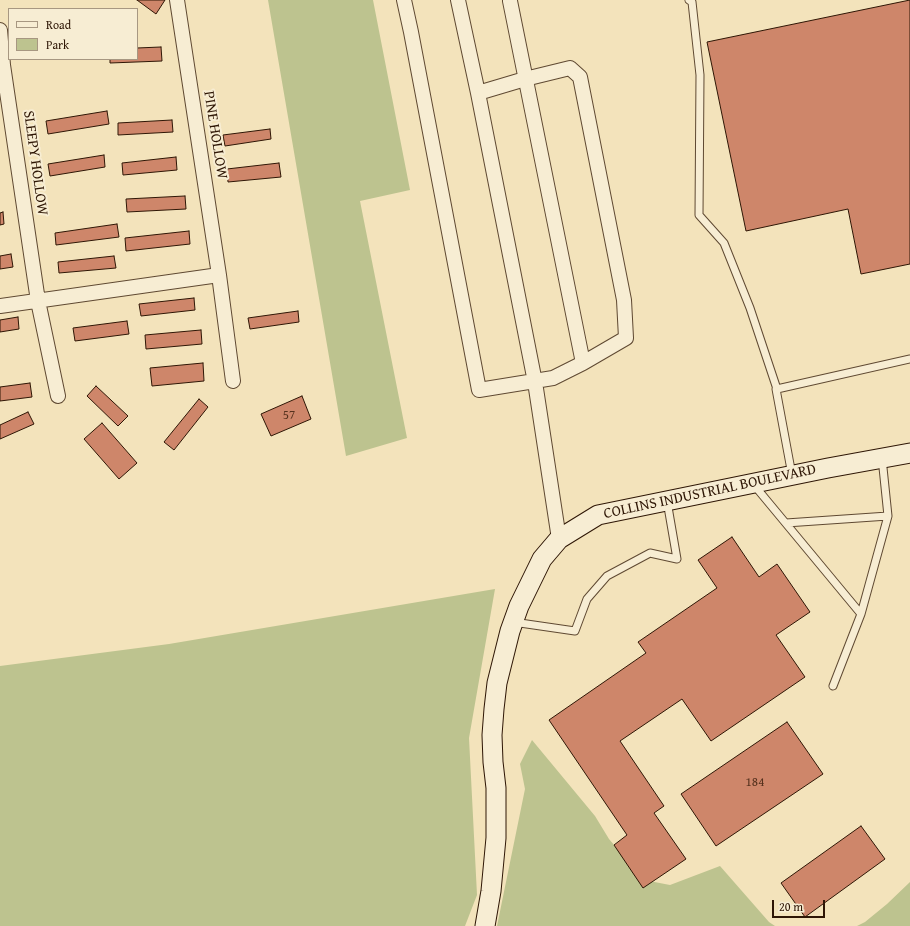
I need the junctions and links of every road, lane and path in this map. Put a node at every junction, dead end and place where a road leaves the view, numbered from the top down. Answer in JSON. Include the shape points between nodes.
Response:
{"nodes":[{"id":1,"x":177,"y":0,"type":"edge"},
{"id":2,"x":404,"y":0,"type":"edge"},
{"id":3,"x":458,"y":0,"type":"edge"},
{"id":4,"x":689,"y":0,"type":"edge"},
{"id":5,"x":510,"y":1,"type":"dead end"},
{"id":6,"x":0,"y":30,"type":"edge"},
{"id":7,"x":2,"y":66,"type":"edge"},
{"id":8,"x":525,"y":79,"type":"junction"},
{"id":9,"x":478,"y":93,"type":"junction"},
{"id":10,"x":219,"y":275,"type":"junction"},
{"id":11,"x":38,"y":301,"type":"junction"},
{"id":12,"x":0,"y":306,"type":"edge"},
{"id":13,"x":910,"y":359,"type":"edge"},
{"id":14,"x":583,"y":363,"type":"junction"},
{"id":15,"x":233,"y":381,"type":"dead end"},
{"id":16,"x":535,"y":382,"type":"junction"},
{"id":17,"x":777,"y":389,"type":"junction"},
{"id":18,"x":58,"y":396,"type":"dead end"},
{"id":19,"x":910,"y":453,"type":"edge"},
{"id":20,"x":882,"y":458,"type":"junction"},
{"id":21,"x":792,"y":475,"type":"junction"},
{"id":22,"x":753,"y":483,"type":"junction"},
{"id":23,"x":667,"y":501,"type":"junction"},
{"id":24,"x":888,"y":516,"type":"junction"},
{"id":25,"x":786,"y":523,"type":"junction"},
{"id":26,"x":559,"y":539,"type":"junction"},
{"id":27,"x":861,"y":614,"type":"junction"},
{"id":28,"x":513,"y":622,"type":"junction"},
{"id":29,"x":833,"y":686,"type":"dead end"},
{"id":30,"x":485,"y":926,"type":"edge"}],
"edges":[{"from":1,"to":10,"type":"street","name":"PINE HOLLOW"},
{"from":2,"to":16,"type":"street","via":[[478,390]]},
{"from":3,"to":9,"type":"street"},
{"from":4,"to":17,"type":"lane","via":[[692,2],[700,75],[699,215],[724,243],[750,308]]},
{"from":5,"to":8,"type":"street"},
{"from":6,"to":7,"type":"street","name":"SLEEPY HOLLOW"},
{"from":7,"to":11,"type":"street","name":"SLEEPY HOLLOW"},
{"from":8,"to":9,"type":"street"},
{"from":8,"to":14,"type":"street"},
{"from":8,"to":14,"type":"street","via":[[570,68],[580,77],[624,300],[626,338]]},
{"from":9,"to":16,"type":"street"},
{"from":10,"to":11,"type":"street"},
{"from":10,"to":15,"type":"street","name":"PINE HOLLOW"},
{"from":11,"to":12,"type":"street"},
{"from":11,"to":18,"type":"street"},
{"from":13,"to":17,"type":"lane"},
{"from":14,"to":16,"type":"street","via":[[553,378]]},
{"from":16,"to":26,"type":"street"},
{"from":17,"to":21,"type":"lane"},
{"from":19,"to":20,"type":"street","name":"COLLINS INDUSTRIAL BOULEVARD"},
{"from":20,"to":21,"type":"street","name":"COLLINS INDUSTRIAL BOULEVARD"},
{"from":20,"to":24,"type":"lane"},
{"from":21,"to":22,"type":"street","name":"COLLINS INDUSTRIAL BOULEVARD"},
{"from":22,"to":23,"type":"street","name":"COLLINS INDUSTRIAL BOULEVARD"},
{"from":22,"to":25,"type":"lane"},
{"from":23,"to":26,"type":"street","name":"COLLINS INDUSTRIAL BOULEVARD","via":[[598,515]]},
{"from":23,"to":28,"type":"lane","via":[[677,558],[650,553],[607,576],[587,599],[575,631]]},
{"from":24,"to":25,"type":"lane"},
{"from":24,"to":27,"type":"lane"},
{"from":25,"to":27,"type":"lane"},
{"from":26,"to":28,"type":"street","name":"COLLINS INDUSTRIAL BOULEVARD","via":[[542,559]]},
{"from":27,"to":29,"type":"lane"},
{"from":28,"to":30,"type":"street","name":"COLLINS INDUSTRIAL BOULEVARD","via":[[502,657],[494,709],[492,735],[496,838]]}]}
